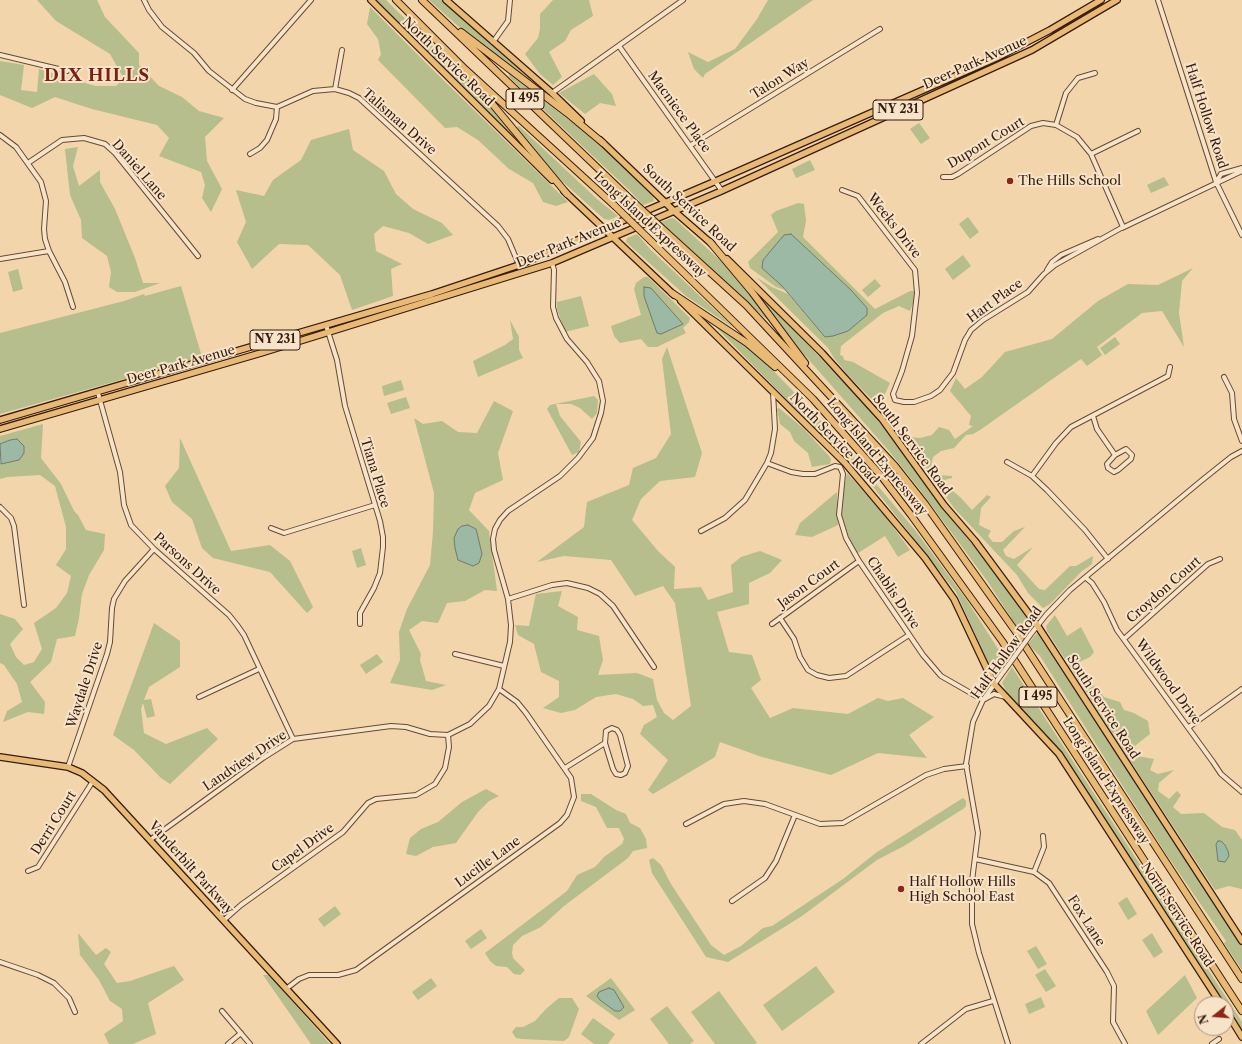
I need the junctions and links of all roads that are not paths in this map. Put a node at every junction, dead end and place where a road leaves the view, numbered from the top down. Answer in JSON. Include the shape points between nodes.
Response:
{"nodes":[{"id":1,"x":144,"y":0,"type":"edge"},
{"id":2,"x":370,"y":0,"type":"edge"},
{"id":3,"x":396,"y":0,"type":"edge"},
{"id":4,"x":422,"y":0,"type":"edge"},
{"id":5,"x":446,"y":0,"type":"edge"},
{"id":6,"x":510,"y":0,"type":"edge"},
{"id":7,"x":683,"y":0,"type":"edge"},
{"id":8,"x":1101,"y":0,"type":"edge"},
{"id":9,"x":1117,"y":0,"type":"edge"},
{"id":10,"x":1158,"y":0,"type":"edge"},
{"id":11,"x":310,"y":1,"type":"edge"},
{"id":12,"x":880,"y":29,"type":"dead end"},
{"id":13,"x":493,"y":42,"type":"junction"},
{"id":14,"x":619,"y":46,"type":"junction"},
{"id":15,"x":342,"y":50,"type":"dead end"},
{"id":16,"x":0,"y":55,"type":"edge"},
{"id":17,"x":465,"y":69,"type":"junction"},
{"id":18,"x":67,"y":71,"type":"dead end"},
{"id":19,"x":962,"y":73,"type":"junction"},
{"id":20,"x":1095,"y":73,"type":"dead end"},
{"id":21,"x":965,"y":80,"type":"junction"},
{"id":22,"x":335,"y":89,"type":"junction"},
{"id":23,"x":232,"y":90,"type":"junction"},
{"id":24,"x":552,"y":93,"type":"junction"},
{"id":25,"x":277,"y":107,"type":"junction"},
{"id":26,"x":1056,"y":125,"type":"junction"},
{"id":27,"x":1138,"y":131,"type":"dead end"},
{"id":28,"x":0,"y":135,"type":"edge"},
{"id":29,"x":603,"y":143,"type":"junction"},
{"id":30,"x":691,"y":145,"type":"junction"},
{"id":31,"x":250,"y":154,"type":"dead end"},
{"id":32,"x":1091,"y":154,"type":"junction"},
{"id":33,"x":28,"y":163,"type":"junction"},
{"id":34,"x":1242,"y":168,"type":"edge"},
{"id":35,"x":1242,"y":171,"type":"edge"},
{"id":36,"x":943,"y":177,"type":"dead end"},
{"id":37,"x":716,"y":181,"type":"junction"},
{"id":38,"x":1216,"y":182,"type":"junction"},
{"id":39,"x":842,"y":190,"type":"dead end"},
{"id":40,"x":722,"y":191,"type":"junction"},
{"id":41,"x":566,"y":194,"type":"junction"},
{"id":42,"x":665,"y":202,"type":"junction"},
{"id":43,"x":674,"y":211,"type":"junction"},
{"id":44,"x":1124,"y":227,"type":"junction"},
{"id":45,"x":602,"y":229,"type":"junction"},
{"id":46,"x":1242,"y":235,"type":"edge"},
{"id":47,"x":612,"y":239,"type":"junction"},
{"id":48,"x":710,"y":242,"type":"junction"},
{"id":49,"x":49,"y":251,"type":"junction"},
{"id":50,"x":198,"y":256,"type":"dead end"},
{"id":51,"x":0,"y":259,"type":"edge"},
{"id":52,"x":552,"y":263,"type":"junction"},
{"id":53,"x":518,"y":265,"type":"junction"},
{"id":54,"x":672,"y":293,"type":"junction"},
{"id":55,"x":73,"y":307,"type":"dead end"},
{"id":56,"x":326,"y":325,"type":"junction"},
{"id":57,"x":327,"y":332,"type":"junction"},
{"id":58,"x":1170,"y":367,"type":"dead end"},
{"id":59,"x":810,"y":373,"type":"junction"},
{"id":60,"x":1224,"y":377,"type":"dead end"},
{"id":61,"x":773,"y":391,"type":"junction"},
{"id":62,"x":98,"y":393,"type":"junction"},
{"id":63,"x":100,"y":399,"type":"junction"},
{"id":64,"x":813,"y":399,"type":"junction"},
{"id":65,"x":895,"y":400,"type":"joint"},
{"id":66,"x":1093,"y":416,"type":"junction"},
{"id":67,"x":0,"y":420,"type":"edge"},
{"id":68,"x":0,"y":429,"type":"edge"},
{"id":69,"x":1242,"y":441,"type":"edge"},
{"id":70,"x":1242,"y":451,"type":"edge"},
{"id":71,"x":1115,"y":455,"type":"junction"},
{"id":72,"x":1007,"y":462,"type":"dead end"},
{"id":73,"x":768,"y":463,"type":"junction"},
{"id":74,"x":1032,"y":476,"type":"junction"},
{"id":75,"x":375,"y":505,"type":"junction"},
{"id":76,"x":0,"y":508,"type":"edge"},
{"id":77,"x":271,"y":528,"type":"dead end"},
{"id":78,"x":701,"y":531,"type":"dead end"},
{"id":79,"x":154,"y":549,"type":"junction"},
{"id":80,"x":1108,"y":559,"type":"junction"},
{"id":81,"x":1220,"y":559,"type":"dead end"},
{"id":82,"x":859,"y":561,"type":"junction"},
{"id":83,"x":1086,"y":578,"type":"junction"},
{"id":84,"x":508,"y":599,"type":"junction"},
{"id":85,"x":24,"y":605,"type":"dead end"},
{"id":86,"x":780,"y":618,"type":"junction"},
{"id":87,"x":360,"y":624,"type":"dead end"},
{"id":88,"x":772,"y":624,"type":"dead end"},
{"id":89,"x":1037,"y":625,"type":"junction"},
{"id":90,"x":909,"y":635,"type":"junction"},
{"id":91,"x":1124,"y":639,"type":"junction"},
{"id":92,"x":455,"y":654,"type":"dead end"},
{"id":93,"x":504,"y":666,"type":"junction"},
{"id":94,"x":654,"y":667,"type":"dead end"},
{"id":95,"x":259,"y":669,"type":"junction"},
{"id":96,"x":994,"y":684,"type":"junction"},
{"id":97,"x":499,"y":689,"type":"junction"},
{"id":98,"x":1242,"y":689,"type":"edge"},
{"id":99,"x":199,"y":697,"type":"dead end"},
{"id":100,"x":1006,"y":697,"type":"junction"},
{"id":101,"x":983,"y":700,"type":"junction"},
{"id":102,"x":1189,"y":727,"type":"junction"},
{"id":103,"x":448,"y":735,"type":"junction"},
{"id":104,"x":293,"y":739,"type":"junction"},
{"id":105,"x":605,"y":743,"type":"junction"},
{"id":106,"x":0,"y":757,"type":"edge"},
{"id":107,"x":967,"y":766,"type":"junction"},
{"id":108,"x":68,"y":768,"type":"junction"},
{"id":109,"x":565,"y":768,"type":"junction"},
{"id":110,"x":93,"y":781,"type":"junction"},
{"id":111,"x":1242,"y":792,"type":"edge"},
{"id":112,"x":795,"y":815,"type":"junction"},
{"id":113,"x":686,"y":824,"type":"dead end"},
{"id":114,"x":1043,"y":836,"type":"dead end"},
{"id":115,"x":150,"y":840,"type":"junction"},
{"id":116,"x":975,"y":859,"type":"junction"},
{"id":117,"x":28,"y":871,"type":"dead end"},
{"id":118,"x":1034,"y":872,"type":"junction"},
{"id":119,"x":732,"y":901,"type":"dead end"},
{"id":120,"x":224,"y":920,"type":"junction"},
{"id":121,"x":1242,"y":941,"type":"edge"},
{"id":122,"x":0,"y":962,"type":"edge"},
{"id":123,"x":1242,"y":979,"type":"edge"},
{"id":124,"x":286,"y":989,"type":"junction"},
{"id":125,"x":1216,"y":996,"type":"edge"},
{"id":126,"x":993,"y":1001,"type":"junction"},
{"id":127,"x":222,"y":1011,"type":"dead end"},
{"id":128,"x":1242,"y":1011,"type":"edge"},
{"id":129,"x":75,"y":1012,"type":"dead end"},
{"id":130,"x":1234,"y":1024,"type":"edge"},
{"id":131,"x":241,"y":1033,"type":"junction"},
{"id":132,"x":1242,"y":1037,"type":"edge"},
{"id":133,"x":1219,"y":1039,"type":"dead end"},
{"id":134,"x":228,"y":1044,"type":"edge"},
{"id":135,"x":250,"y":1044,"type":"edge"},
{"id":136,"x":337,"y":1044,"type":"edge"},
{"id":137,"x":921,"y":1044,"type":"edge"},
{"id":138,"x":1008,"y":1044,"type":"edge"},
{"id":139,"x":1125,"y":1044,"type":"edge"},
{"id":140,"x":1212,"y":1044,"type":"edge"}],
"edges":[{"from":1,"to":23,"type":"street","via":[[162,27],[194,53]]},
{"from":2,"to":41,"type":"main road","name":"North Service Road"},
{"from":3,"to":17,"type":"highway","name":"Long Island Expressway","number":"I 495"},
{"from":4,"to":29,"type":"highway"},
{"from":4,"to":59,"type":"highway","name":"Long Island Expressway","number":"I 495","bridge":true,"via":[[629,198],[746,305]]},
{"from":5,"to":13,"type":"main road","name":"South Service Road"},
{"from":6,"to":13,"type":"street","via":[[508,21]]},
{"from":7,"to":14,"type":"street"},
{"from":8,"to":19,"type":"main road","name":"Deer Park Avenue","number":"NY 231","via":[[1050,30]]},
{"from":9,"to":21,"type":"main road","name":"Deer Park Avenue","number":"NY 231","via":[[1032,50]]},
{"from":10,"to":38,"type":"street","name":"Half Hollow Road"},
{"from":11,"to":23,"type":"street"},
{"from":12,"to":30,"type":"street","name":"Talon Way"},
{"from":13,"to":24,"type":"main road","name":"South Service Road"},
{"from":14,"to":24,"type":"street"},
{"from":14,"to":30,"type":"street","name":"Macniece Place"},
{"from":15,"to":22,"type":"street"},
{"from":16,"to":18,"type":"street"},
{"from":17,"to":41,"type":"highway"},
{"from":17,"to":64,"type":"highway","name":"Long Island Expressway","number":"I 495","bridge":true,"via":[[615,206]]},
{"from":19,"to":21,"type":"main road"},
{"from":19,"to":37,"type":"main road","name":"Deer Park Avenue","number":"NY 231"},
{"from":20,"to":26,"type":"street","via":[[1078,78],[1066,94]]},
{"from":21,"to":40,"type":"main road","name":"Deer Park Avenue","number":"NY 231"},
{"from":22,"to":25,"type":"street","name":"Talisman Drive","via":[[313,91]]},
{"from":22,"to":53,"type":"street","name":"Talisman Drive","via":[[349,93],[370,106],[498,226],[508,239]]},
{"from":23,"to":25,"type":"street","via":[[256,104]]},
{"from":24,"to":29,"type":"main road","name":"South Service Road"},
{"from":25,"to":31,"type":"street","via":[[276,119],[267,140]]},
{"from":26,"to":32,"type":"street","name":"Dupont Court","via":[[1077,137]]},
{"from":26,"to":36,"type":"street","name":"Dupont Court","via":[[1043,123],[1031,126],[958,174]]},
{"from":27,"to":32,"type":"street"},
{"from":28,"to":33,"type":"street","via":[[16,147]]},
{"from":29,"to":42,"type":"main road","name":"South Service Road"},
{"from":30,"to":37,"type":"street","name":"Macniece Place"},
{"from":32,"to":44,"type":"street","name":"Dupont Court"},
{"from":33,"to":49,"type":"street","via":[[45,191],[44,229]]},
{"from":33,"to":50,"type":"street","name":"Daniel Lane","via":[[62,140],[84,138],[105,144]]},
{"from":34,"to":38,"type":"street","via":[[1220,174]]},
{"from":35,"to":38,"type":"street","via":[[1226,180]]},
{"from":37,"to":40,"type":"street","name":"Macniece Place"},
{"from":37,"to":42,"type":"main road","name":"Deer Park Avenue","number":"NY 231"},
{"from":38,"to":44,"type":"street","name":"Hart Place"},
{"from":38,"to":46,"type":"street","name":"Half Hollow Road"},
{"from":39,"to":65,"type":"street","name":"Weeks Drive","via":[[858,196],[915,270],[916,309],[906,357],[893,394]]},
{"from":40,"to":43,"type":"main road","name":"Deer Park Avenue","number":"NY 231"},
{"from":41,"to":45,"type":"main road","name":"North Service Road"},
{"from":42,"to":43,"type":"main road","name":"South Service Road"},
{"from":42,"to":45,"type":"main road","name":"Deer Park Avenue","number":"NY 231"},
{"from":43,"to":47,"type":"main road","name":"Deer Park Avenue","number":"NY 231"},
{"from":43,"to":48,"type":"main road","name":"South Service Road"},
{"from":44,"to":65,"type":"street","name":"Hart Place","via":[[1061,262],[1044,274],[1028,292],[971,330],[959,352],[953,373],[940,390],[914,402]]},
{"from":45,"to":47,"type":"main road","name":"North Service Road"},
{"from":45,"to":53,"type":"main road","name":"Deer Park Avenue","number":"NY 231"},
{"from":47,"to":52,"type":"main road","name":"Deer Park Avenue","number":"NY 231"},
{"from":47,"to":54,"type":"main road","name":"North Service Road"},
{"from":48,"to":59,"type":"highway","via":[[752,292]]},
{"from":48,"to":89,"type":"main road","name":"South Service Road","via":[[781,311],[882,419],[944,505],[975,541]]},
{"from":49,"to":51,"type":"street"},
{"from":49,"to":55,"type":"street"},
{"from":52,"to":57,"type":"main road","name":"Deer Park Avenue","number":"NY 231"},
{"from":52,"to":84,"type":"street","via":[[553,307],[556,318],[567,339],[594,372],[601,386],[603,401],[593,438],[578,458],[560,476],[508,511],[495,529],[494,550]]},
{"from":53,"to":56,"type":"main road","name":"Deer Park Avenue","number":"NY 231","via":[[432,294]]},
{"from":54,"to":61,"type":"main road","name":"North Service Road"},
{"from":54,"to":64,"type":"highway","via":[[747,343]]},
{"from":56,"to":57,"type":"street","name":"Tiana Place"},
{"from":56,"to":62,"type":"main road","name":"Deer Park Avenue","number":"NY 231"},
{"from":57,"to":63,"type":"main road","name":"Deer Park Avenue","number":"NY 231"},
{"from":57,"to":75,"type":"street","name":"Tiana Place","via":[[338,366],[344,406]]},
{"from":58,"to":66,"type":"street","via":[[1168,376]]},
{"from":59,"to":123,"type":"highway","name":"Long Island Expressway","number":"I 495","via":[[895,466],[975,572],[1045,675]]},
{"from":60,"to":69,"type":"street","via":[[1232,393],[1234,419]]},
{"from":61,"to":73,"type":"street","via":[[775,429]]},
{"from":61,"to":96,"type":"main road","name":"North Service Road","via":[[846,463],[924,558],[954,599]]},
{"from":62,"to":63,"type":"street","name":"Parsons Drive"},
{"from":62,"to":67,"type":"main road","name":"Deer Park Avenue","number":"NY 231"},
{"from":63,"to":68,"type":"main road","name":"Deer Park Avenue","number":"NY 231"},
{"from":63,"to":79,"type":"street","name":"Parsons Drive","via":[[120,472],[127,516],[134,528]]},
{"from":64,"to":128,"type":"highway","name":"Long Island Expressway","number":"I 495","via":[[882,477],[969,594]]},
{"from":66,"to":71,"type":"street","via":[[1097,429]]},
{"from":66,"to":74,"type":"street","via":[[1071,427]]},
{"from":70,"to":80,"type":"street","name":"Half Hollow Road","via":[[1201,481]]},
{"from":71,"to":71,"type":"street","via":[[1107,464],[1114,472],[1131,459],[1132,455],[1126,449]]},
{"from":72,"to":74,"type":"street"},
{"from":73,"to":78,"type":"street","via":[[745,500],[725,518]]},
{"from":73,"to":82,"type":"street","name":"Chablis Drive","via":[[803,474],[815,474],[835,466],[840,467],[843,474],[839,515],[846,538]]},
{"from":74,"to":80,"type":"street"},
{"from":75,"to":77,"type":"street","via":[[284,533]]},
{"from":75,"to":87,"type":"street","name":"Tiana Place","via":[[383,537],[382,560],[374,588],[360,613]]},
{"from":76,"to":85,"type":"street","via":[[11,518],[14,526]]},
{"from":79,"to":95,"type":"street","name":"Parsons Drive","via":[[229,615],[244,635]]},
{"from":79,"to":108,"type":"street","name":"Waydale Drive","via":[[124,581],[114,599],[107,654]]},
{"from":80,"to":83,"type":"street","name":"Half Hollow Road"},
{"from":81,"to":91,"type":"street","name":"Croydon Court","via":[[1208,564]]},
{"from":82,"to":86,"type":"street","name":"Jason Court"},
{"from":82,"to":90,"type":"street","name":"Chablis Drive"},
{"from":83,"to":89,"type":"street","name":"Half Hollow Road","via":[[1070,590]]},
{"from":83,"to":91,"type":"street","name":"Wildwood Drive","via":[[1104,602]]},
{"from":84,"to":93,"type":"street","via":[[510,642]]},
{"from":84,"to":94,"type":"street","via":[[552,585],[567,583],[588,588],[600,594],[613,606]]},
{"from":86,"to":88,"type":"street","name":"Jason Court"},
{"from":86,"to":90,"type":"street","via":[[794,639],[808,670],[829,678],[846,676]]},
{"from":89,"to":96,"type":"street","name":"Half Hollow Road","bridge":true},
{"from":89,"to":121,"type":"main road","name":"South Service Road"},
{"from":90,"to":101,"type":"street","name":"Chablis Drive","via":[[941,676]]},
{"from":91,"to":102,"type":"street","name":"Wildwood Drive"},
{"from":92,"to":93,"type":"street"},
{"from":93,"to":97,"type":"street"},
{"from":95,"to":99,"type":"street"},
{"from":95,"to":104,"type":"street","name":"Parsons Drive"},
{"from":96,"to":100,"type":"main road","name":"North Service Road"},
{"from":96,"to":101,"type":"street","name":"Half Hollow Road"},
{"from":97,"to":103,"type":"street","via":[[480,716],[459,731]]},
{"from":97,"to":109,"type":"street","name":"Lucille Lane","via":[[517,702]]},
{"from":98,"to":102,"type":"street"},
{"from":100,"to":101,"type":"street","via":[[994,694]]},
{"from":100,"to":125,"type":"main road","name":"North Service Road","via":[[1059,754]]},
{"from":101,"to":107,"type":"street","name":"Half Hollow Road","via":[[973,722]]},
{"from":102,"to":111,"type":"street","name":"Wildwood Drive","via":[[1221,774]]},
{"from":103,"to":104,"type":"street","name":"Landview Drive","via":[[391,726]]},
{"from":103,"to":120,"type":"street","name":"Capel Drive","via":[[445,768],[435,784],[416,795],[376,799],[368,803],[338,835]]},
{"from":104,"to":115,"type":"street","name":"Landview Drive"},
{"from":105,"to":105,"type":"street","via":[[606,731],[612,728],[617,730],[628,766],[625,773],[616,774]]},
{"from":105,"to":109,"type":"street"},
{"from":106,"to":108,"type":"main road","name":"Vanderbilt Parkway"},
{"from":107,"to":112,"type":"street","via":[[944,769],[926,775],[843,823],[820,824]]},
{"from":107,"to":116,"type":"street","name":"Half Hollow Road","via":[[978,833]]},
{"from":108,"to":110,"type":"main road","name":"Vanderbilt Parkway"},
{"from":109,"to":124,"type":"street","name":"Lucille Lane","via":[[571,778],[574,797],[567,815],[560,822],[356,970],[338,975],[309,975],[298,979]]},
{"from":110,"to":115,"type":"main road","name":"Vanderbilt Parkway","via":[[120,806]]},
{"from":110,"to":117,"type":"street","name":"Derri Court","via":[[38,867]]},
{"from":112,"to":113,"type":"street","via":[[765,804],[744,801],[724,804]]},
{"from":112,"to":119,"type":"street","via":[[776,861],[765,878]]},
{"from":114,"to":118,"type":"street","via":[[1044,847]]},
{"from":115,"to":120,"type":"main road","name":"Vanderbilt Parkway"},
{"from":116,"to":118,"type":"street","name":"Fox Lane"},
{"from":116,"to":126,"type":"street","name":"Half Hollow Road","via":[[972,924]]},
{"from":118,"to":139,"type":"street","name":"Fox Lane","via":[[1049,883],[1114,986],[1113,1022]]},
{"from":120,"to":124,"type":"main road","name":"Vanderbilt Parkway"},
{"from":122,"to":129,"type":"street","via":[[54,983],[69,998]]},
{"from":124,"to":136,"type":"main road","name":"Vanderbilt Parkway"},
{"from":126,"to":137,"type":"street","via":[[966,1009]]},
{"from":126,"to":138,"type":"street","name":"Half Hollow Road"},
{"from":127,"to":131,"type":"street"},
{"from":130,"to":132,"type":"main road"},
{"from":131,"to":134,"type":"street"},
{"from":131,"to":135,"type":"street"},
{"from":133,"to":140,"type":"street"}]}
